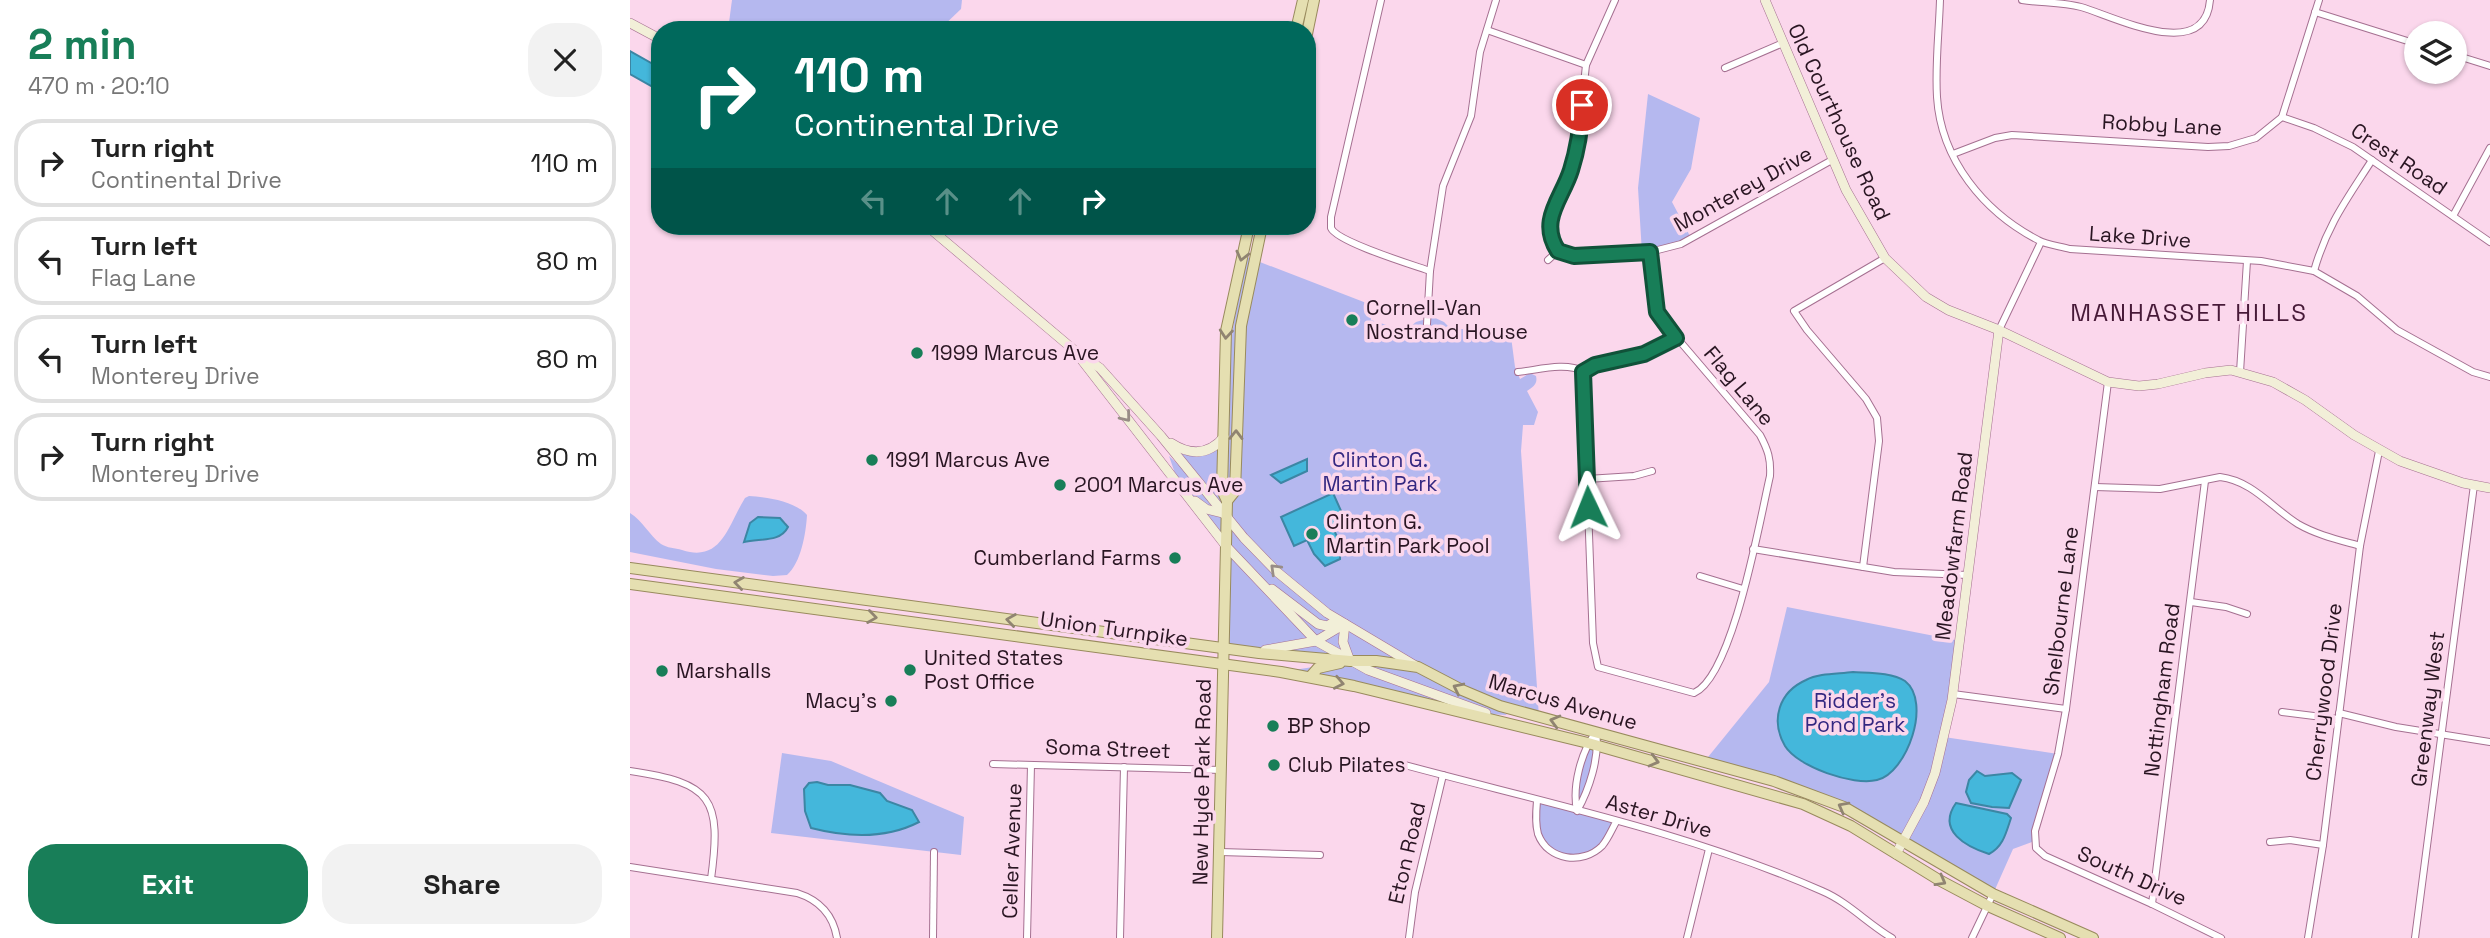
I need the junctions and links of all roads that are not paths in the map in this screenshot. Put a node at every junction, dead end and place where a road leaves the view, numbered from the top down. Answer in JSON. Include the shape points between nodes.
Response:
{"nodes":[{"id":1,"x":1303,"y":0,"type":"edge"},
{"id":2,"x":1314,"y":0,"type":"edge"},
{"id":3,"x":1381,"y":0,"type":"edge"},
{"id":4,"x":1496,"y":0,"type":"edge"},
{"id":5,"x":1615,"y":0,"type":"edge"},
{"id":6,"x":1765,"y":0,"type":"edge"},
{"id":7,"x":1940,"y":0,"type":"edge"},
{"id":8,"x":2022,"y":0,"type":"edge"},
{"id":9,"x":2210,"y":0,"type":"edge"},
{"id":10,"x":2319,"y":0,"type":"edge"},
{"id":11,"x":2315,"y":12,"type":"junction"},
{"id":12,"x":1298,"y":21,"type":"edge"},
{"id":13,"x":1310,"y":21,"type":"edge"},
{"id":14,"x":630,"y":23,"type":"edge"},
{"id":15,"x":1487,"y":30,"type":"junction"},
{"id":16,"x":651,"y":34,"type":"edge"},
{"id":17,"x":2404,"y":40,"type":"edge"},
{"id":18,"x":1783,"y":43,"type":"junction"},
{"id":19,"x":2467,"y":59,"type":"edge"},
{"id":20,"x":1586,"y":65,"type":"junction"},
{"id":21,"x":2490,"y":66,"type":"edge"},
{"id":22,"x":1726,"y":68,"type":"dead end"},
{"id":23,"x":2282,"y":117,"type":"junction"},
{"id":24,"x":2490,"y":148,"type":"edge"},
{"id":25,"x":1954,"y":154,"type":"junction"},
{"id":26,"x":1832,"y":160,"type":"junction"},
{"id":27,"x":2372,"y":160,"type":"junction"},
{"id":28,"x":2454,"y":216,"type":"junction"},
{"id":29,"x":938,"y":235,"type":"edge"},
{"id":30,"x":1248,"y":235,"type":"edge"},
{"id":31,"x":1260,"y":235,"type":"edge"},
{"id":32,"x":2040,"y":242,"type":"junction"},
{"id":33,"x":2490,"y":242,"type":"edge"},
{"id":34,"x":1558,"y":251,"type":"junction"},
{"id":35,"x":1650,"y":252,"type":"junction"},
{"id":36,"x":1885,"y":258,"type":"junction"},
{"id":37,"x":1548,"y":260,"type":"dead end"},
{"id":38,"x":2247,"y":261,"type":"junction"},
{"id":39,"x":1430,"y":271,"type":"junction"},
{"id":40,"x":2314,"y":271,"type":"junction"},
{"id":41,"x":1427,"y":324,"type":"dead end"},
{"id":42,"x":1999,"y":330,"type":"junction"},
{"id":43,"x":1676,"y":338,"type":"junction"},
{"id":44,"x":1074,"y":350,"type":"junction"},
{"id":45,"x":1518,"y":372,"type":"dead end"},
{"id":46,"x":1583,"y":372,"type":"junction"},
{"id":47,"x":2240,"y":372,"type":"junction"},
{"id":48,"x":2490,"y":377,"type":"edge"},
{"id":49,"x":2108,"y":382,"type":"junction"},
{"id":50,"x":1161,"y":436,"type":"junction"},
{"id":51,"x":1224,"y":437,"type":"junction"},
{"id":52,"x":2379,"y":450,"type":"junction"},
{"id":53,"x":1652,"y":471,"type":"dead end"},
{"id":54,"x":1587,"y":479,"type":"junction"},
{"id":55,"x":2205,"y":481,"type":"junction"},
{"id":56,"x":2474,"y":485,"type":"junction"},
{"id":57,"x":2095,"y":487,"type":"junction"},
{"id":58,"x":2490,"y":488,"type":"edge"},
{"id":59,"x":1186,"y":493,"type":"junction"},
{"id":60,"x":1227,"y":501,"type":"junction"},
{"id":61,"x":1226,"y":514,"type":"junction"},
{"id":62,"x":1226,"y":546,"type":"junction"},
{"id":63,"x":2360,"y":546,"type":"junction"},
{"id":64,"x":1754,"y":549,"type":"junction"},
{"id":65,"x":1863,"y":567,"type":"junction"},
{"id":66,"x":630,"y":568,"type":"edge"},
{"id":67,"x":1248,"y":572,"type":"junction"},
{"id":68,"x":1968,"y":575,"type":"junction"},
{"id":69,"x":1700,"y":576,"type":"dead end"},
{"id":70,"x":630,"y":584,"type":"edge"},
{"id":71,"x":1744,"y":589,"type":"junction"},
{"id":72,"x":806,"y":592,"type":"junction"},
{"id":73,"x":2191,"y":602,"type":"junction"},
{"id":74,"x":804,"y":607,"type":"junction"},
{"id":75,"x":2247,"y":614,"type":"dead end"},
{"id":76,"x":1341,"y":622,"type":"junction"},
{"id":77,"x":1316,"y":642,"type":"junction"},
{"id":78,"x":1224,"y":648,"type":"junction"},
{"id":79,"x":1246,"y":652,"type":"junction"},
{"id":80,"x":1350,"y":661,"type":"junction"},
{"id":81,"x":1223,"y":663,"type":"junction"},
{"id":82,"x":1418,"y":667,"type":"junction"},
{"id":83,"x":1310,"y":677,"type":"junction"},
{"id":84,"x":1953,"y":694,"type":"junction"},
{"id":85,"x":2066,"y":709,"type":"junction"},
{"id":86,"x":2282,"y":712,"type":"dead end"},
{"id":87,"x":2339,"y":716,"type":"junction"},
{"id":88,"x":1596,"y":732,"type":"junction"},
{"id":89,"x":2442,"y":733,"type":"junction"},
{"id":90,"x":2490,"y":742,"type":"edge"},
{"id":91,"x":1593,"y":744,"type":"junction"},
{"id":92,"x":993,"y":764,"type":"dead end"},
{"id":93,"x":1401,"y":764,"type":"dead end"},
{"id":94,"x":1031,"y":765,"type":"junction"},
{"id":95,"x":1124,"y":767,"type":"junction"},
{"id":96,"x":1222,"y":770,"type":"junction"},
{"id":97,"x":630,"y":771,"type":"edge"},
{"id":98,"x":1443,"y":775,"type":"junction"},
{"id":99,"x":1536,"y":801,"type":"junction"},
{"id":100,"x":1577,"y":811,"type":"junction"},
{"id":101,"x":1616,"y":822,"type":"junction"},
{"id":102,"x":1902,"y":841,"type":"junction"},
{"id":103,"x":2035,"y":841,"type":"joint"},
{"id":104,"x":2270,"y":842,"type":"dead end"},
{"id":105,"x":2323,"y":845,"type":"junction"},
{"id":106,"x":1709,"y":849,"type":"junction"},
{"id":107,"x":934,"y":852,"type":"dead end"},
{"id":108,"x":1220,"y":852,"type":"junction"},
{"id":109,"x":1896,"y":853,"type":"junction"},
{"id":110,"x":1320,"y":855,"type":"dead end"},
{"id":111,"x":630,"y":867,"type":"edge"},
{"id":112,"x":711,"y":879,"type":"junction"},
{"id":113,"x":1993,"y":894,"type":"junction"},
{"id":114,"x":2152,"y":904,"type":"junction"},
{"id":115,"x":1988,"y":906,"type":"junction"},
{"id":116,"x":837,"y":938,"type":"edge"},
{"id":117,"x":933,"y":938,"type":"edge"},
{"id":118,"x":1027,"y":938,"type":"edge"},
{"id":119,"x":1120,"y":938,"type":"edge"},
{"id":120,"x":1217,"y":938,"type":"edge"},
{"id":121,"x":1409,"y":938,"type":"edge"},
{"id":122,"x":1687,"y":938,"type":"edge"},
{"id":123,"x":1892,"y":938,"type":"edge"},
{"id":124,"x":1972,"y":938,"type":"edge"},
{"id":125,"x":2060,"y":938,"type":"edge"},
{"id":126,"x":2093,"y":938,"type":"edge"},
{"id":127,"x":2221,"y":938,"type":"edge"},
{"id":128,"x":2308,"y":938,"type":"edge"},
{"id":129,"x":2416,"y":938,"type":"edge"}],
"edges":[{"from":1,"to":12,"type":"main road"},
{"from":2,"to":13,"type":"main road"},
{"from":3,"to":39,"type":"street","via":[[1331,228],[1367,249]]},
{"from":4,"to":15,"type":"street"},
{"from":5,"to":20,"type":"street"},
{"from":6,"to":18,"type":"main road","name":"Old Courthouse Road"},
{"from":7,"to":25,"type":"street","name":"Lake Drive","via":[[1937,97],[1944,134]]},
{"from":8,"to":9,"type":"street","via":[[2071,5],[2149,31],[2169,33],[2185,32],[2200,23]]},
{"from":10,"to":11,"type":"street"},
{"from":11,"to":17,"type":"street"},
{"from":11,"to":23,"type":"street"},
{"from":14,"to":16,"type":"main road"},
{"from":15,"to":20,"type":"street"},
{"from":15,"to":39,"type":"street","via":[[1471,116],[1443,186]]},
{"from":18,"to":22,"type":"street"},
{"from":18,"to":26,"type":"main road","name":"Old Courthouse Road"},
{"from":19,"to":21,"type":"street"},
{"from":20,"to":34,"type":"street","via":[[1577,149],[1550,220],[1549,232]]},
{"from":23,"to":25,"type":"street","name":"Robby Lane","via":[[2256,138],[2229,146],[2012,135]]},
{"from":23,"to":27,"type":"street","name":"Crest Road","via":[[2332,135]]},
{"from":24,"to":28,"type":"street"},
{"from":25,"to":32,"type":"street","name":"Lake Drive","via":[[1981,198]]},
{"from":26,"to":35,"type":"street","name":"Monterey Drive","via":[[1681,244]]},
{"from":26,"to":36,"type":"main road","name":"Old Courthouse Road"},
{"from":27,"to":28,"type":"street","name":"Crest Road"},
{"from":27,"to":40,"type":"street","via":[[2331,224]]},
{"from":28,"to":33,"type":"street","name":"Crest Road"},
{"from":29,"to":44,"type":"main road","name":"Marcus Avenue"},
{"from":30,"to":51,"type":"main road","name":"New Hyde Park Road","one_way":true,"via":[[1226,331]]},
{"from":60,"to":31,"type":"main road","name":"New Hyde Park Road","one_way":true,"via":[[1235,491],[1241,326]]},
{"from":32,"to":38,"type":"street","name":"Lake Drive","via":[[2089,251]]},
{"from":32,"to":42,"type":"street","name":"Meadowfarm Road"},
{"from":34,"to":35,"type":"street","name":"Monterey Drive","via":[[1574,256]]},
{"from":34,"to":37,"type":"street"},
{"from":35,"to":43,"type":"street","name":"Flag Lane","via":[[1657,312]]},
{"from":36,"to":42,"type":"main road","name":"Old Courthouse Road","via":[[1926,297]]},
{"from":36,"to":65,"type":"street","via":[[1794,311],[1877,418],[1879,441]]},
{"from":38,"to":40,"type":"street","name":"Lake Drive"},
{"from":38,"to":47,"type":"street"},
{"from":39,"to":41,"type":"street"},
{"from":40,"to":48,"type":"street","name":"Lake Drive","via":[[2357,296],[2397,330]]},
{"from":42,"to":49,"type":"main road","name":"Old Courthouse Road"},
{"from":42,"to":68,"type":"main road","name":"Meadowfarm Road"},
{"from":43,"to":46,"type":"street","via":[[1644,354]]},
{"from":43,"to":64,"type":"street","name":"Flag Lane","via":[[1768,449],[1770,476]]},
{"from":44,"to":50,"type":"main road","name":"Marcus Avenue","via":[[1100,368]]},
{"from":44,"to":59,"type":"main road","name":"Marcus Avenue","one_way":true},
{"from":45,"to":46,"type":"street","via":[[1572,367]]},
{"from":46,"to":54,"type":"street"},
{"from":47,"to":49,"type":"main road","name":"Old Courthouse Road","via":[[2220,371],[2139,386]]},
{"from":47,"to":52,"type":"main road","name":"Old Courthouse Road","via":[[2288,389]]},
{"from":49,"to":57,"type":"street","name":"Shelbourne Lane"},
{"from":50,"to":51,"type":"main road","via":[[1176,446],[1203,453]]},
{"from":50,"to":61,"type":"main road","name":"Marcus Avenue"},
{"from":51,"to":60,"type":"main road","name":"New Hyde Park Road","via":[[1222,490]]},
{"from":52,"to":56,"type":"main road","name":"Old Courthouse Road","via":[[2427,472]]},
{"from":52,"to":63,"type":"street","name":"Cherrywood Drive"},
{"from":53,"to":54,"type":"street"},
{"from":54,"to":71,"type":"street","name":"Flag Lane","via":[[1593,643],[1598,667],[1688,692],[1701,690],[1717,666]]},
{"from":55,"to":57,"type":"street","via":[[2147,490]]},
{"from":55,"to":63,"type":"street","via":[[2220,477],[2239,481],[2298,524]]},
{"from":55,"to":73,"type":"street","name":"Nottingham Road"},
{"from":56,"to":58,"type":"main road","name":"Old Courthouse Road"},
{"from":56,"to":89,"type":"street","name":"Greenway West"},
{"from":57,"to":85,"type":"street","name":"Shelbourne Lane"},
{"from":59,"to":61,"type":"main road","via":[[1206,509]]},
{"from":59,"to":62,"type":"main road","name":"Marcus Avenue"},
{"from":60,"to":61,"type":"main road","name":"New Hyde Park Road"},
{"from":61,"to":62,"type":"main road","name":"New Hyde Park Road"},
{"from":76,"to":61,"type":"main road","name":"Marcus Avenue","one_way":true,"via":[[1276,571]]},
{"from":62,"to":67,"type":"main road","name":"Marcus Avenue"},
{"from":62,"to":78,"type":"main road","name":"New Hyde Park Road"},
{"from":63,"to":87,"type":"street","name":"Cherrywood Drive"},
{"from":64,"to":65,"type":"street"},
{"from":64,"to":71,"type":"street","name":"Flag Lane"},
{"from":65,"to":68,"type":"street"},
{"from":72,"to":66,"type":"main road","name":"Union Turnpike","one_way":true},
{"from":67,"to":76,"type":"main road","via":[[1318,624]]},
{"from":67,"to":77,"type":"main road","name":"Marcus Avenue"},
{"from":68,"to":84,"type":"main road","name":"Meadowfarm Road"},
{"from":69,"to":71,"type":"street"},
{"from":70,"to":74,"type":"main road","name":"Union Turnpike"},
{"from":72,"to":74,"type":"street"},
{"from":78,"to":72,"type":"main road","name":"Union Turnpike","one_way":true},
{"from":73,"to":75,"type":"street"},
{"from":73,"to":114,"type":"street","name":"Nottingham Road"},
{"from":74,"to":81,"type":"main road","name":"Union Turnpike","one_way":true},
{"from":76,"to":77,"type":"main road"},
{"from":76,"to":80,"type":"main road"},
{"from":76,"to":82,"type":"main road","name":"Marcus Avenue"},
{"from":77,"to":79,"type":"main road"},
{"from":77,"to":80,"type":"main road","name":"Marcus Avenue"},
{"from":78,"to":79,"type":"main road","name":"Union Turnpike"},
{"from":78,"to":81,"type":"main road","name":"New Hyde Park Road"},
{"from":79,"to":80,"type":"main road","name":"Union Turnpike"},
{"from":80,"to":82,"type":"main road","name":"Union Turnpike"},
{"from":80,"to":83,"type":"main road","via":[[1318,668]]},
{"from":80,"to":91,"type":"main road","name":"Marcus Avenue","via":[[1466,707]]},
{"from":81,"to":83,"type":"main road","name":"Union Turnpike"},
{"from":81,"to":96,"type":"main road","name":"New Hyde Park Road"},
{"from":88,"to":82,"type":"main road","name":"Marcus Avenue","one_way":true,"via":[[1500,706]]},
{"from":83,"to":91,"type":"main road","name":"Union Turnpike","one_way":true},
{"from":84,"to":85,"type":"street"},
{"from":84,"to":102,"type":"main road","name":"Meadowfarm Road","via":[[1924,802]]},
{"from":85,"to":103,"type":"street","name":"Shelbourne Lane"},
{"from":86,"to":87,"type":"street"},
{"from":87,"to":89,"type":"street"},
{"from":87,"to":105,"type":"street","name":"Cherrywood Drive"},
{"from":88,"to":91,"type":"street"},
{"from":102,"to":88,"type":"main road","name":"Marcus Avenue","one_way":true,"via":[[1844,807],[1801,789]]},
{"from":89,"to":90,"type":"street"},
{"from":89,"to":129,"type":"street","name":"Greenway West"},
{"from":91,"to":100,"type":"street","via":[[1584,798]]},
{"from":91,"to":100,"type":"street","via":[[1574,795]]},
{"from":91,"to":109,"type":"main road","name":"Marcus Avenue","one_way":true,"via":[[1803,804]]},
{"from":92,"to":94,"type":"street","name":"Soma Street"},
{"from":93,"to":98,"type":"street","name":"Aster Drive"},
{"from":94,"to":95,"type":"street","name":"Soma Street"},
{"from":94,"to":118,"type":"street","name":"Celler Avenue"},
{"from":95,"to":96,"type":"street","name":"Soma Street"},
{"from":95,"to":119,"type":"street"},
{"from":96,"to":108,"type":"main road","name":"New Hyde Park Road"},
{"from":97,"to":112,"type":"street","via":[[685,783],[706,801],[716,839]]},
{"from":98,"to":99,"type":"street","name":"Aster Drive"},
{"from":98,"to":121,"type":"street","name":"Eton Road","via":[[1415,892]]},
{"from":99,"to":100,"type":"street","name":"Aster Drive"},
{"from":99,"to":101,"type":"street","via":[[1541,839],[1565,857],[1581,858],[1594,852],[1606,842]]},
{"from":100,"to":101,"type":"street","name":"Aster Drive"},
{"from":101,"to":106,"type":"street","name":"Aster Drive"},
{"from":102,"to":109,"type":"main road","name":"Meadowfarm Road"},
{"from":102,"to":113,"type":"main road","name":"Marcus Avenue"},
{"from":103,"to":114,"type":"street","name":"South Drive","via":[[2045,856]]},
{"from":104,"to":105,"type":"street","via":[[2290,839]]},
{"from":105,"to":128,"type":"street","name":"Cherrywood Drive"},
{"from":106,"to":122,"type":"street"},
{"from":106,"to":123,"type":"street","name":"Aster Drive","via":[[1824,892]]},
{"from":107,"to":117,"type":"street"},
{"from":108,"to":110,"type":"street"},
{"from":108,"to":120,"type":"main road","name":"New Hyde Park Road"},
{"from":109,"to":115,"type":"main road","name":"Marcus Avenue","one_way":true},
{"from":111,"to":112,"type":"street"},
{"from":112,"to":116,"type":"street","via":[[810,897],[831,918]]},
{"from":113,"to":115,"type":"street"},
{"from":113,"to":126,"type":"main road","name":"Marcus Avenue"},
{"from":114,"to":127,"type":"street","name":"South Drive"},
{"from":115,"to":124,"type":"street"},
{"from":115,"to":125,"type":"main road","name":"Marcus Avenue"}]}
